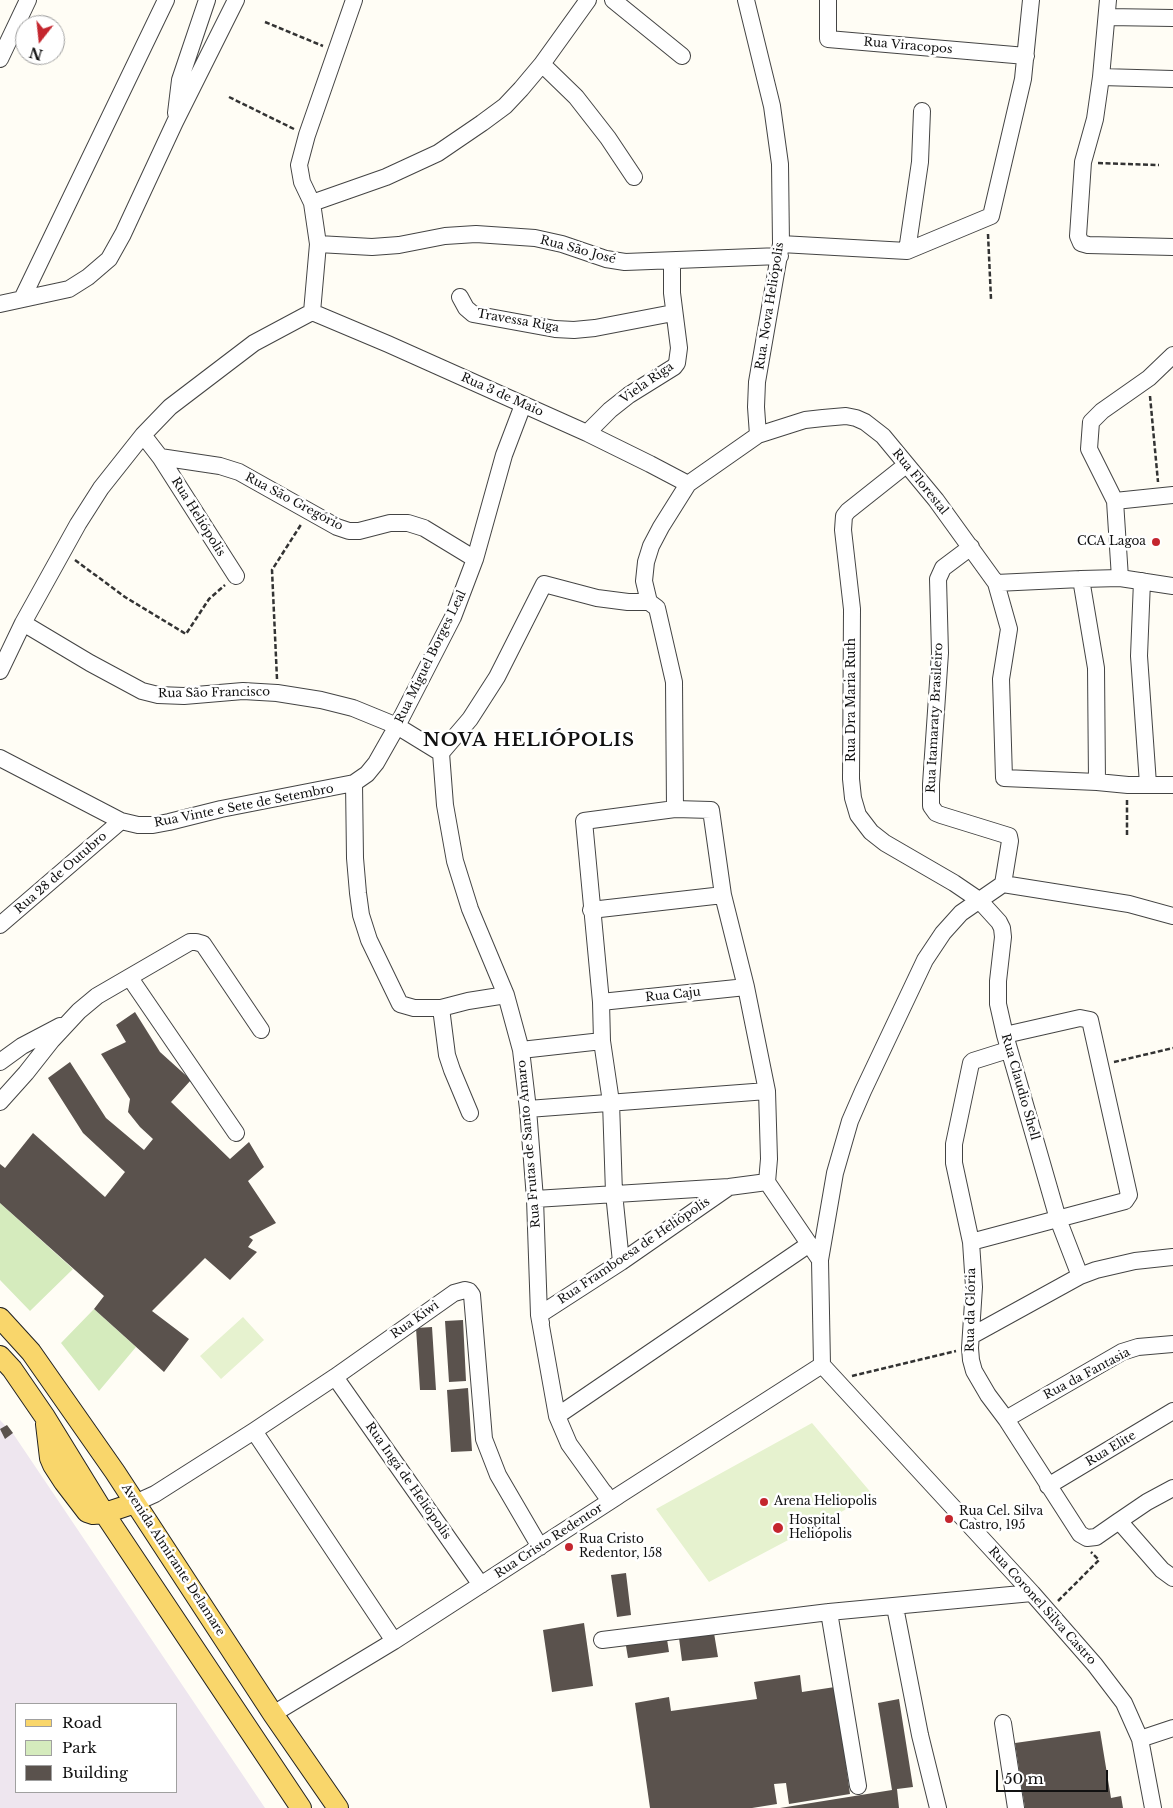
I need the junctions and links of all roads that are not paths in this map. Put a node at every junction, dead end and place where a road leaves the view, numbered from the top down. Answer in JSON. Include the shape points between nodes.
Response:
{"nodes":[{"id":1,"x":28,"y":0,"type":"edge"},
{"id":2,"x":166,"y":0,"type":"edge"},
{"id":3,"x":207,"y":0,"type":"edge"},
{"id":4,"x":236,"y":0,"type":"edge"},
{"id":5,"x":354,"y":0,"type":"edge"},
{"id":6,"x":588,"y":0,"type":"edge"},
{"id":7,"x":613,"y":0,"type":"edge"},
{"id":8,"x":746,"y":0,"type":"edge"},
{"id":9,"x":828,"y":0,"type":"edge"},
{"id":10,"x":1031,"y":0,"type":"edge"},
{"id":11,"x":1108,"y":0,"type":"edge"},
{"id":12,"x":1107,"y":17,"type":"junction"},
{"id":13,"x":1173,"y":18,"type":"edge"},
{"id":14,"x":682,"y":56,"type":"dead end"},
{"id":15,"x":1026,"y":56,"type":"junction"},
{"id":16,"x":0,"y":59,"type":"edge"},
{"id":17,"x":542,"y":64,"type":"junction"},
{"id":18,"x":1101,"y":77,"type":"junction"},
{"id":19,"x":1173,"y":79,"type":"edge"},
{"id":20,"x":922,"y":111,"type":"dead end"},
{"id":21,"x":175,"y":122,"type":"junction"},
{"id":22,"x":634,"y":177,"type":"dead end"},
{"id":23,"x":312,"y":203,"type":"junction"},
{"id":24,"x":318,"y":244,"type":"junction"},
{"id":25,"x":1173,"y":247,"type":"edge"},
{"id":26,"x":781,"y":250,"type":"junction"},
{"id":27,"x":907,"y":251,"type":"junction"},
{"id":28,"x":672,"y":261,"type":"junction"},
{"id":29,"x":460,"y":297,"type":"dead end"},
{"id":30,"x":22,"y":299,"type":"junction"},
{"id":31,"x":0,"y":304,"type":"edge"},
{"id":32,"x":312,"y":312,"type":"junction"},
{"id":33,"x":673,"y":313,"type":"junction"},
{"id":34,"x":1173,"y":355,"type":"edge"},
{"id":35,"x":522,"y":404,"type":"junction"},
{"id":36,"x":586,"y":433,"type":"junction"},
{"id":37,"x":144,"y":435,"type":"junction"},
{"id":38,"x":758,"y":436,"type":"junction"},
{"id":39,"x":160,"y":457,"type":"junction"},
{"id":40,"x":906,"y":465,"type":"junction"},
{"id":41,"x":688,"y":484,"type":"junction"},
{"id":42,"x":1166,"y":496,"type":"edge"},
{"id":43,"x":1115,"y":501,"type":"junction"},
{"id":44,"x":971,"y":547,"type":"junction"},
{"id":45,"x":475,"y":559,"type":"junction"},
{"id":46,"x":236,"y":576,"type":"road end"},
{"id":47,"x":1120,"y":578,"type":"junction"},
{"id":48,"x":1081,"y":579,"type":"junction"},
{"id":49,"x":1142,"y":581,"type":"junction"},
{"id":50,"x":996,"y":584,"type":"junction"},
{"id":51,"x":1173,"y":586,"type":"edge"},
{"id":52,"x":653,"y":605,"type":"junction"},
{"id":53,"x":23,"y":623,"type":"junction"},
{"id":54,"x":0,"y":672,"type":"edge"},
{"id":55,"x":397,"y":726,"type":"junction"},
{"id":56,"x":441,"y":753,"type":"junction"},
{"id":57,"x":0,"y":758,"type":"edge"},
{"id":58,"x":1098,"y":782,"type":"junction"},
{"id":59,"x":354,"y":784,"type":"junction"},
{"id":60,"x":1148,"y":784,"type":"junction"},
{"id":61,"x":1173,"y":784,"type":"edge"},
{"id":62,"x":675,"y":809,"type":"junction"},
{"id":63,"x":121,"y":821,"type":"junction"},
{"id":64,"x":1003,"y":884,"type":"junction"},
{"id":65,"x":723,"y":895,"type":"junction"},
{"id":66,"x":979,"y":900,"type":"junction"},
{"id":67,"x":592,"y":910,"type":"junction"},
{"id":68,"x":1173,"y":916,"type":"edge"},
{"id":69,"x":0,"y":925,"type":"edge"},
{"id":70,"x":130,"y":978,"type":"junction"},
{"id":71,"x":746,"y":987,"type":"junction"},
{"id":72,"x":506,"y":995,"type":"junction"},
{"id":73,"x":601,"y":1002,"type":"junction"},
{"id":74,"x":441,"y":1008,"type":"junction"},
{"id":75,"x":70,"y":1021,"type":"junction"},
{"id":76,"x":261,"y":1030,"type":"dead end"},
{"id":77,"x":602,"y":1041,"type":"junction"},
{"id":78,"x":1007,"y":1042,"type":"junction"},
{"id":79,"x":22,"y":1046,"type":"junction"},
{"id":80,"x":522,"y":1050,"type":"junction"},
{"id":81,"x":36,"y":1061,"type":"junction"},
{"id":82,"x":0,"y":1062,"type":"edge"},
{"id":83,"x":767,"y":1091,"type":"junction"},
{"id":84,"x":0,"y":1102,"type":"edge"},
{"id":85,"x":612,"y":1102,"type":"junction"},
{"id":86,"x":528,"y":1109,"type":"junction"},
{"id":87,"x":470,"y":1113,"type":"dead end"},
{"id":88,"x":236,"y":1133,"type":"dead end"},
{"id":89,"x":767,"y":1182,"type":"junction"},
{"id":90,"x":729,"y":1187,"type":"junction"},
{"id":91,"x":614,"y":1193,"type":"junction"},
{"id":92,"x":535,"y":1199,"type":"junction"},
{"id":93,"x":1058,"y":1219,"type":"junction"},
{"id":94,"x":971,"y":1242,"type":"junction"},
{"id":95,"x":808,"y":1245,"type":"junction"},
{"id":96,"x":1173,"y":1257,"type":"edge"},
{"id":97,"x":820,"y":1260,"type":"junction"},
{"id":98,"x":621,"y":1262,"type":"junction"},
{"id":99,"x":1080,"y":1276,"type":"junction"},
{"id":100,"x":539,"y":1315,"type":"junction"},
{"id":101,"x":0,"y":1318,"type":"edge"},
{"id":102,"x":970,"y":1342,"type":"junction"},
{"id":103,"x":1173,"y":1344,"type":"edge"},
{"id":104,"x":0,"y":1356,"type":"edge"},
{"id":105,"x":822,"y":1365,"type":"junction"},
{"id":106,"x":335,"y":1377,"type":"junction"},
{"id":107,"x":1173,"y":1411,"type":"edge"},
{"id":108,"x":557,"y":1416,"type":"junction"},
{"id":109,"x":1006,"y":1419,"type":"junction"},
{"id":110,"x":254,"y":1431,"type":"junction"},
{"id":111,"x":1048,"y":1486,"type":"junction"},
{"id":112,"x":1173,"y":1488,"type":"edge"},
{"id":113,"x":610,"y":1501,"type":"junction"},
{"id":114,"x":136,"y":1503,"type":"junction"},
{"id":115,"x":104,"y":1513,"type":"junction"},
{"id":116,"x":1119,"y":1521,"type":"junction"},
{"id":117,"x":540,"y":1547,"type":"junction"},
{"id":118,"x":1173,"y":1578,"type":"edge"},
{"id":119,"x":481,"y":1585,"type":"junction"},
{"id":120,"x":1032,"y":1593,"type":"junction"},
{"id":121,"x":895,"y":1606,"type":"junction"},
{"id":122,"x":829,"y":1612,"type":"junction"},
{"id":123,"x":602,"y":1640,"type":"dead end"},
{"id":124,"x":394,"y":1641,"type":"junction"},
{"id":125,"x":273,"y":1714,"type":"junction"},
{"id":126,"x":1003,"y":1723,"type":"dead end"},
{"id":127,"x":1173,"y":1728,"type":"edge"},
{"id":128,"x":1140,"y":1739,"type":"junction"},
{"id":129,"x":858,"y":1786,"type":"dead end"},
{"id":130,"x":301,"y":1808,"type":"edge"},
{"id":131,"x":338,"y":1808,"type":"edge"},
{"id":132,"x":938,"y":1808,"type":"edge"},
{"id":133,"x":1016,"y":1808,"type":"edge"},
{"id":134,"x":1152,"y":1808,"type":"edge"}],
"edges":[{"from":1,"to":16,"type":"street"},
{"from":2,"to":30,"type":"street"},
{"from":3,"to":21,"type":"street","via":[[180,80]]},
{"from":4,"to":21,"type":"street"},
{"from":5,"to":23,"type":"street","via":[[299,165],[302,182]]},
{"from":6,"to":17,"type":"street"},
{"from":7,"to":14,"type":"street"},
{"from":8,"to":26,"type":"street","name":"Rua. Nova Heliópolis","via":[[772,106],[780,164]]},
{"from":9,"to":15,"type":"street","name":"Rua Viracopos","via":[[828,39]]},
{"from":10,"to":15,"type":"street"},
{"from":11,"to":12,"type":"street"},
{"from":12,"to":13,"type":"street"},
{"from":12,"to":18,"type":"street"},
{"from":15,"to":27,"type":"street","via":[[991,216]]},
{"from":17,"to":22,"type":"street","via":[[576,97]]},
{"from":17,"to":23,"type":"street","via":[[505,106],[438,153],[386,177]]},
{"from":18,"to":19,"type":"street"},
{"from":18,"to":25,"type":"street","via":[[1095,119],[1083,162],[1078,236],[1081,243],[1099,246]]},
{"from":20,"to":27,"type":"street","via":[[920,162]]},
{"from":21,"to":30,"type":"street","via":[[109,259],[69,289]]},
{"from":23,"to":24,"type":"street"},
{"from":24,"to":28,"type":"street","name":"Rua São José","via":[[399,245],[476,234],[515,236],[562,244],[606,260]]},
{"from":24,"to":32,"type":"street"},
{"from":26,"to":27,"type":"street","name":"Rua São José"},
{"from":26,"to":28,"type":"street","name":"Rua São José"},
{"from":26,"to":38,"type":"street","name":"Rua. Nova Heliópolis","via":[[757,382]]},
{"from":28,"to":33,"type":"street","name":"Viela Riga"},
{"from":29,"to":33,"type":"street","name":"Travessa Riga","via":[[473,314],[555,329],[594,328]]},
{"from":30,"to":31,"type":"street"},
{"from":32,"to":35,"type":"street","name":"Rua 3 de Maio"},
{"from":32,"to":37,"type":"street","via":[[246,349],[170,407]]},
{"from":33,"to":36,"type":"street","name":"Viela Riga","via":[[679,348],[674,367],[629,395]]},
{"from":34,"to":43,"type":"street","via":[[1149,378],[1091,422],[1089,449]]},
{"from":35,"to":36,"type":"street","name":"Rua 3 de Maio"},
{"from":35,"to":45,"type":"street","name":"Rua Miguel Borges Leal"},
{"from":36,"to":41,"type":"street","name":"Rua 3 de Maio"},
{"from":37,"to":39,"type":"street"},
{"from":37,"to":53,"type":"street","via":[[101,488]]},
{"from":38,"to":40,"type":"street","name":"Rua Florestal","via":[[805,420],[846,416],[856,418],[883,436]]},
{"from":38,"to":41,"type":"street","name":"Rua Florestal"},
{"from":39,"to":45,"type":"street","name":"Rua São Gregório","via":[[239,472],[349,531],[390,523],[408,523],[424,528]]},
{"from":39,"to":46,"type":"street","name":"Rua Heliópolis"},
{"from":40,"to":44,"type":"street","name":"Rua Florestal"},
{"from":40,"to":66,"type":"street","name":"Rua Dra Maria Ruth","via":[[844,516],[852,609],[853,798],[858,815],[871,832]]},
{"from":41,"to":52,"type":"street","name":"Rua Florestal","via":[[660,527],[646,562],[644,581]]},
{"from":42,"to":43,"type":"street"},
{"from":43,"to":47,"type":"street"},
{"from":44,"to":50,"type":"street","name":"Rua Florestal"},
{"from":44,"to":64,"type":"street","name":"Rua Itamaraty Brasileiro","via":[[943,568],[938,579],[940,653],[930,784],[932,806],[941,815],[1009,836]]},
{"from":45,"to":55,"type":"street","name":"Rua Miguel Borges Leal","via":[[453,616]]},
{"from":47,"to":48,"type":"street"},
{"from":47,"to":49,"type":"street"},
{"from":48,"to":50,"type":"street"},
{"from":48,"to":58,"type":"street","via":[[1096,668]]},
{"from":49,"to":51,"type":"street"},
{"from":49,"to":60,"type":"street","via":[[1139,656]]},
{"from":50,"to":58,"type":"street","name":"Rua Florestal","via":[[1009,629],[1001,679],[1004,778]]},
{"from":52,"to":56,"type":"street","via":[[597,598],[544,584],[498,677]]},
{"from":52,"to":62,"type":"street","name":"Rua Florestal","via":[[674,682]]},
{"from":53,"to":54,"type":"street"},
{"from":53,"to":55,"type":"street","name":"Rua São Francisco","via":[[130,685],[158,695],[243,691],[277,693],[353,708]]},
{"from":55,"to":56,"type":"street","name":"Rua São Francisco"},
{"from":55,"to":59,"type":"street","name":"Rua Miguel Borges Leal","via":[[376,763]]},
{"from":56,"to":72,"type":"street","name":"Rua Frutas de Santo Amaro","via":[[445,805],[455,861],[470,909]]},
{"from":57,"to":63,"type":"street","name":"Rua Vinte e Sete de Setembro"},
{"from":58,"to":60,"type":"street"},
{"from":59,"to":63,"type":"street","name":"Rua Vinte e Sete de Setembro","via":[[169,822],[146,825]]},
{"from":59,"to":74,"type":"street","via":[[358,893],[369,940],[400,1004],[414,1008]]},
{"from":60,"to":61,"type":"street"},
{"from":62,"to":65,"type":"street","via":[[711,810]]},
{"from":62,"to":67,"type":"street","via":[[584,821]]},
{"from":63,"to":69,"type":"street","name":"Rua 28 de Outubro"},
{"from":64,"to":66,"type":"street"},
{"from":64,"to":68,"type":"street","via":[[1129,904]]},
{"from":65,"to":67,"type":"street"},
{"from":65,"to":71,"type":"street"},
{"from":66,"to":78,"type":"street","name":"Rua Claudio Shell","via":[[1002,928],[998,1004]]},
{"from":66,"to":97,"type":"street","via":[[961,913],[925,960],[859,1099],[834,1172]]},
{"from":67,"to":73,"type":"street"},
{"from":70,"to":75,"type":"street","via":[[97,996]]},
{"from":70,"to":76,"type":"street","via":[[190,942],[203,944]]},
{"from":70,"to":88,"type":"street"},
{"from":71,"to":73,"type":"street","name":"Rua Caju"},
{"from":71,"to":83,"type":"street"},
{"from":72,"to":74,"type":"street"},
{"from":72,"to":80,"type":"street","name":"Rua Frutas de Santo Amaro"},
{"from":73,"to":77,"type":"street"},
{"from":74,"to":87,"type":"street","via":[[447,1055]]},
{"from":75,"to":79,"type":"street"},
{"from":75,"to":81,"type":"street"},
{"from":77,"to":80,"type":"street"},
{"from":77,"to":85,"type":"street"},
{"from":78,"to":93,"type":"street","name":"Rua Claudio Shell"},
{"from":78,"to":93,"type":"street","via":[[1080,1018],[1092,1023],[1129,1195],[1125,1201]]},
{"from":78,"to":94,"type":"street","name":"Rua da Glória","via":[[971,1063],[954,1144],[954,1163]]},
{"from":79,"to":81,"type":"street"},
{"from":79,"to":82,"type":"street"},
{"from":80,"to":86,"type":"street","name":"Rua Frutas de Santo Amaro"},
{"from":81,"to":84,"type":"street"},
{"from":83,"to":85,"type":"street"},
{"from":83,"to":89,"type":"street"},
{"from":85,"to":86,"type":"street"},
{"from":85,"to":91,"type":"street"},
{"from":86,"to":92,"type":"street","name":"Rua Frutas de Santo Amaro"},
{"from":89,"to":90,"type":"street"},
{"from":89,"to":95,"type":"street"},
{"from":90,"to":91,"type":"street"},
{"from":90,"to":98,"type":"street","name":"Rua Framboesa de Heliópolis"},
{"from":91,"to":92,"type":"street"},
{"from":91,"to":98,"type":"street"},
{"from":92,"to":100,"type":"street","name":"Rua Frutas de Santo Amaro"},
{"from":93,"to":94,"type":"street"},
{"from":93,"to":99,"type":"street","name":"Rua Claudio Shell"},
{"from":94,"to":102,"type":"street","name":"Rua da Glória","via":[[974,1287]]},
{"from":95,"to":97,"type":"street"},
{"from":95,"to":108,"type":"street"},
{"from":96,"to":99,"type":"street","via":[[1135,1261]]},
{"from":97,"to":105,"type":"street"},
{"from":98,"to":100,"type":"street","name":"Rua Framboesa de Heliópolis"},
{"from":99,"to":102,"type":"street"},
{"from":100,"to":108,"type":"street","name":"Rua Frutas de Santo Amaro"},
{"from":101,"to":114,"type":"main road","name":"Avenida Almirante Delamare","via":[[31,1352]]},
{"from":102,"to":109,"type":"street","name":"Rua da Glória","via":[[974,1371]]},
{"from":103,"to":109,"type":"street","name":"Rua da Fantasia","via":[[1122,1352]]},
{"from":104,"to":115,"type":"main road","via":[[45,1417],[50,1458],[64,1482],[87,1512]]},
{"from":105,"to":113,"type":"street","name":"Rua Cristo Redentor"},
{"from":105,"to":120,"type":"street","name":"Rua Coronel Silva Castro"},
{"from":106,"to":110,"type":"street","name":"Rua Kiwi"},
{"from":106,"to":117,"type":"street","name":"Rua Kiwi","via":[[454,1293],[468,1291],[472,1295],[484,1439],[498,1475]]},
{"from":106,"to":119,"type":"street","name":"Rua Ingá de Heliópolis"},
{"from":107,"to":111,"type":"street","name":"Rua Elite"},
{"from":108,"to":113,"type":"street","via":[[570,1444]]},
{"from":109,"to":111,"type":"street","name":"Rua da Glória"},
{"from":110,"to":114,"type":"street","name":"Rua Kiwi"},
{"from":110,"to":124,"type":"street"},
{"from":111,"to":116,"type":"street","name":"Rua da Glória","via":[[1080,1534],[1087,1538]]},
{"from":112,"to":116,"type":"street"},
{"from":113,"to":117,"type":"street","name":"Rua Cristo Redentor"},
{"from":114,"to":115,"type":"main road"},
{"from":114,"to":125,"type":"main road","name":"Avenida Almirante Delamare"},
{"from":115,"to":130,"type":"main road"},
{"from":116,"to":118,"type":"street"},
{"from":117,"to":119,"type":"street","name":"Rua Cristo Redentor"},
{"from":119,"to":124,"type":"street","name":"Rua Cristo Redentor"},
{"from":120,"to":121,"type":"street"},
{"from":120,"to":128,"type":"street","name":"Rua Coronel Silva Castro","via":[[1124,1703]]},
{"from":121,"to":122,"type":"street"},
{"from":121,"to":132,"type":"street"},
{"from":122,"to":123,"type":"street"},
{"from":122,"to":129,"type":"street"},
{"from":124,"to":125,"type":"street","name":"Rua Cristo Redentor"},
{"from":125,"to":131,"type":"main road","name":"Avenida Almirante Delamare"},
{"from":126,"to":133,"type":"street"},
{"from":127,"to":128,"type":"street"},
{"from":128,"to":134,"type":"street","name":"Rua Coronel Silva Castro"}]}
